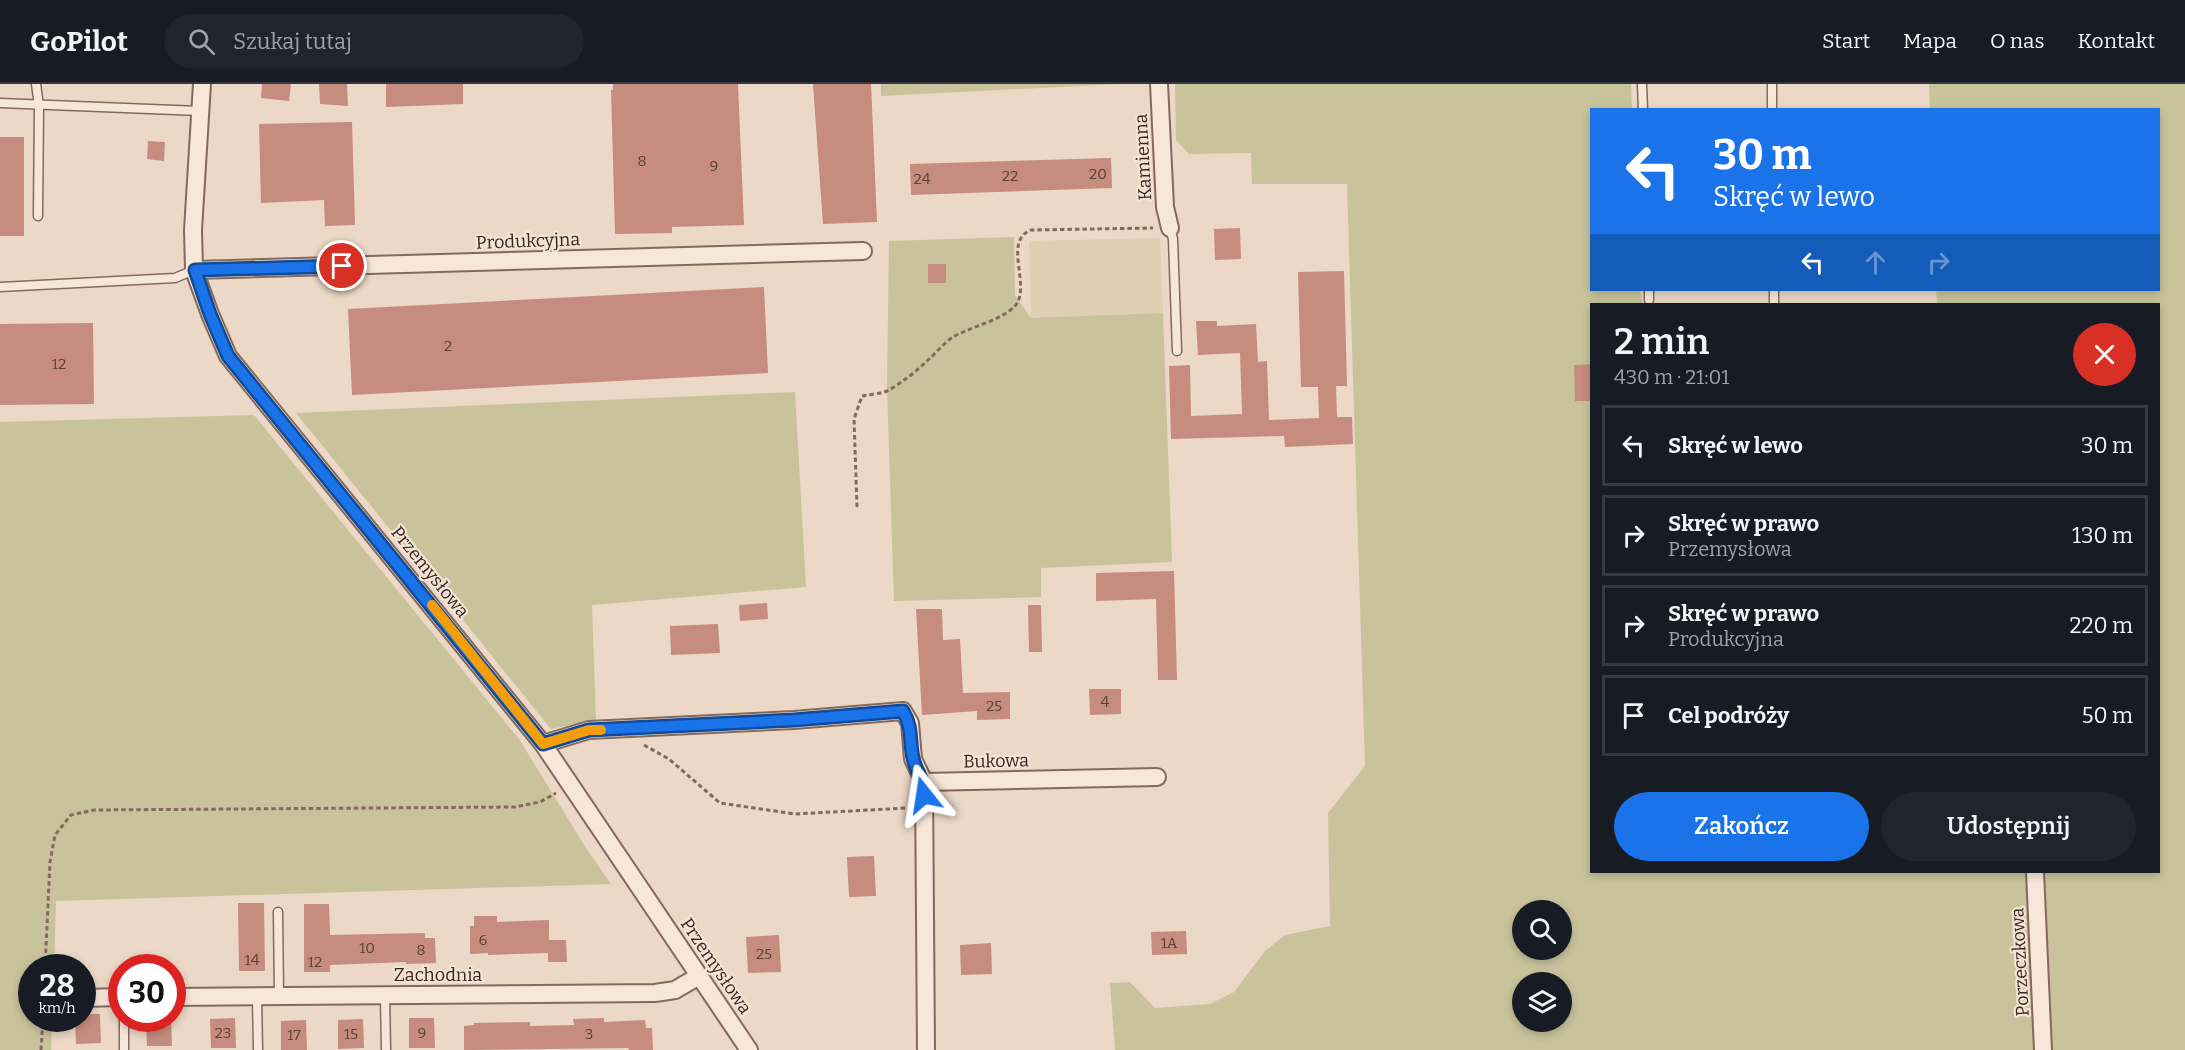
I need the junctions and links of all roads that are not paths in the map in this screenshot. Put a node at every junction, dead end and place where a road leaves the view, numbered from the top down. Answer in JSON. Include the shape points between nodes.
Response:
{"nodes":[{"id":1,"x":36,"y":84,"type":"edge"},
{"id":2,"x":202,"y":84,"type":"edge"},
{"id":3,"x":1159,"y":84,"type":"edge"},
{"id":4,"x":1642,"y":84,"type":"edge"},
{"id":5,"x":1772,"y":84,"type":"edge"},
{"id":6,"x":0,"y":103,"type":"edge"},
{"id":7,"x":39,"y":106,"type":"junction"},
{"id":8,"x":1643,"y":108,"type":"edge"},
{"id":9,"x":1772,"y":108,"type":"edge"},
{"id":10,"x":200,"y":111,"type":"junction"},
{"id":11,"x":38,"y":216,"type":"dead end"},
{"id":12,"x":1170,"y":228,"type":"joint"},
{"id":13,"x":863,"y":251,"type":"dead end"},
{"id":14,"x":195,"y":270,"type":"junction"},
{"id":15,"x":0,"y":286,"type":"edge"},
{"id":16,"x":1649,"y":291,"type":"edge"},
{"id":17,"x":1649,"y":300,"type":"dead end"},
{"id":18,"x":1177,"y":351,"type":"dead end"},
{"id":19,"x":543,"y":744,"type":"junction"},
{"id":20,"x":1157,"y":777,"type":"dead end"},
{"id":21,"x":924,"y":782,"type":"junction"},
{"id":22,"x":2035,"y":873,"type":"edge"},
{"id":23,"x":278,"y":912,"type":"dead end"},
{"id":24,"x":699,"y":976,"type":"junction"},
{"id":25,"x":385,"y":995,"type":"junction"},
{"id":26,"x":279,"y":996,"type":"junction"},
{"id":27,"x":186,"y":997,"type":"edge"},
{"id":28,"x":257,"y":997,"type":"junction"},
{"id":29,"x":124,"y":1032,"type":"edge"},
{"id":30,"x":124,"y":1050,"type":"edge"},
{"id":31,"x":258,"y":1050,"type":"edge"},
{"id":32,"x":386,"y":1050,"type":"edge"},
{"id":33,"x":749,"y":1050,"type":"edge"},
{"id":34,"x":926,"y":1050,"type":"edge"},
{"id":35,"x":2043,"y":1050,"type":"edge"}],
"edges":[{"from":1,"to":7,"type":"lane"},
{"from":2,"to":10,"type":"street","name":"Przemysłowa"},
{"from":3,"to":12,"type":"street","name":"Kamienna","via":[[1165,207]]},
{"from":4,"to":8,"type":"lane"},
{"from":5,"to":9,"type":"lane"},
{"from":6,"to":7,"type":"lane"},
{"from":7,"to":10,"type":"lane"},
{"from":7,"to":11,"type":"lane"},
{"from":10,"to":14,"type":"street","name":"Przemysłowa","via":[[193,230]]},
{"from":12,"to":18,"type":"lane"},
{"from":13,"to":14,"type":"street","name":"Produkcyjna"},
{"from":14,"to":15,"type":"lane","via":[[175,278]]},
{"from":14,"to":19,"type":"street","name":"Przemysłowa","via":[[228,356]]},
{"from":16,"to":17,"type":"lane"},
{"from":19,"to":21,"type":"street","via":[[589,730],[903,711],[910,723],[913,759]]},
{"from":19,"to":24,"type":"street","name":"Przemysłowa"},
{"from":20,"to":21,"type":"street","name":"Bukowa"},
{"from":21,"to":34,"type":"street"},
{"from":22,"to":35,"type":"street","name":"Porzeczkowa"},
{"from":23,"to":26,"type":"lane"},
{"from":24,"to":25,"type":"street","name":"Zachodnia","via":[[675,990],[655,993]]},
{"from":24,"to":33,"type":"street","name":"Przemysłowa"},
{"from":25,"to":26,"type":"street","name":"Zachodnia"},
{"from":25,"to":32,"type":"lane"},
{"from":26,"to":28,"type":"street","name":"Zachodnia"},
{"from":27,"to":28,"type":"street","name":"Zachodnia"},
{"from":28,"to":31,"type":"lane"},
{"from":29,"to":30,"type":"lane"}]}
